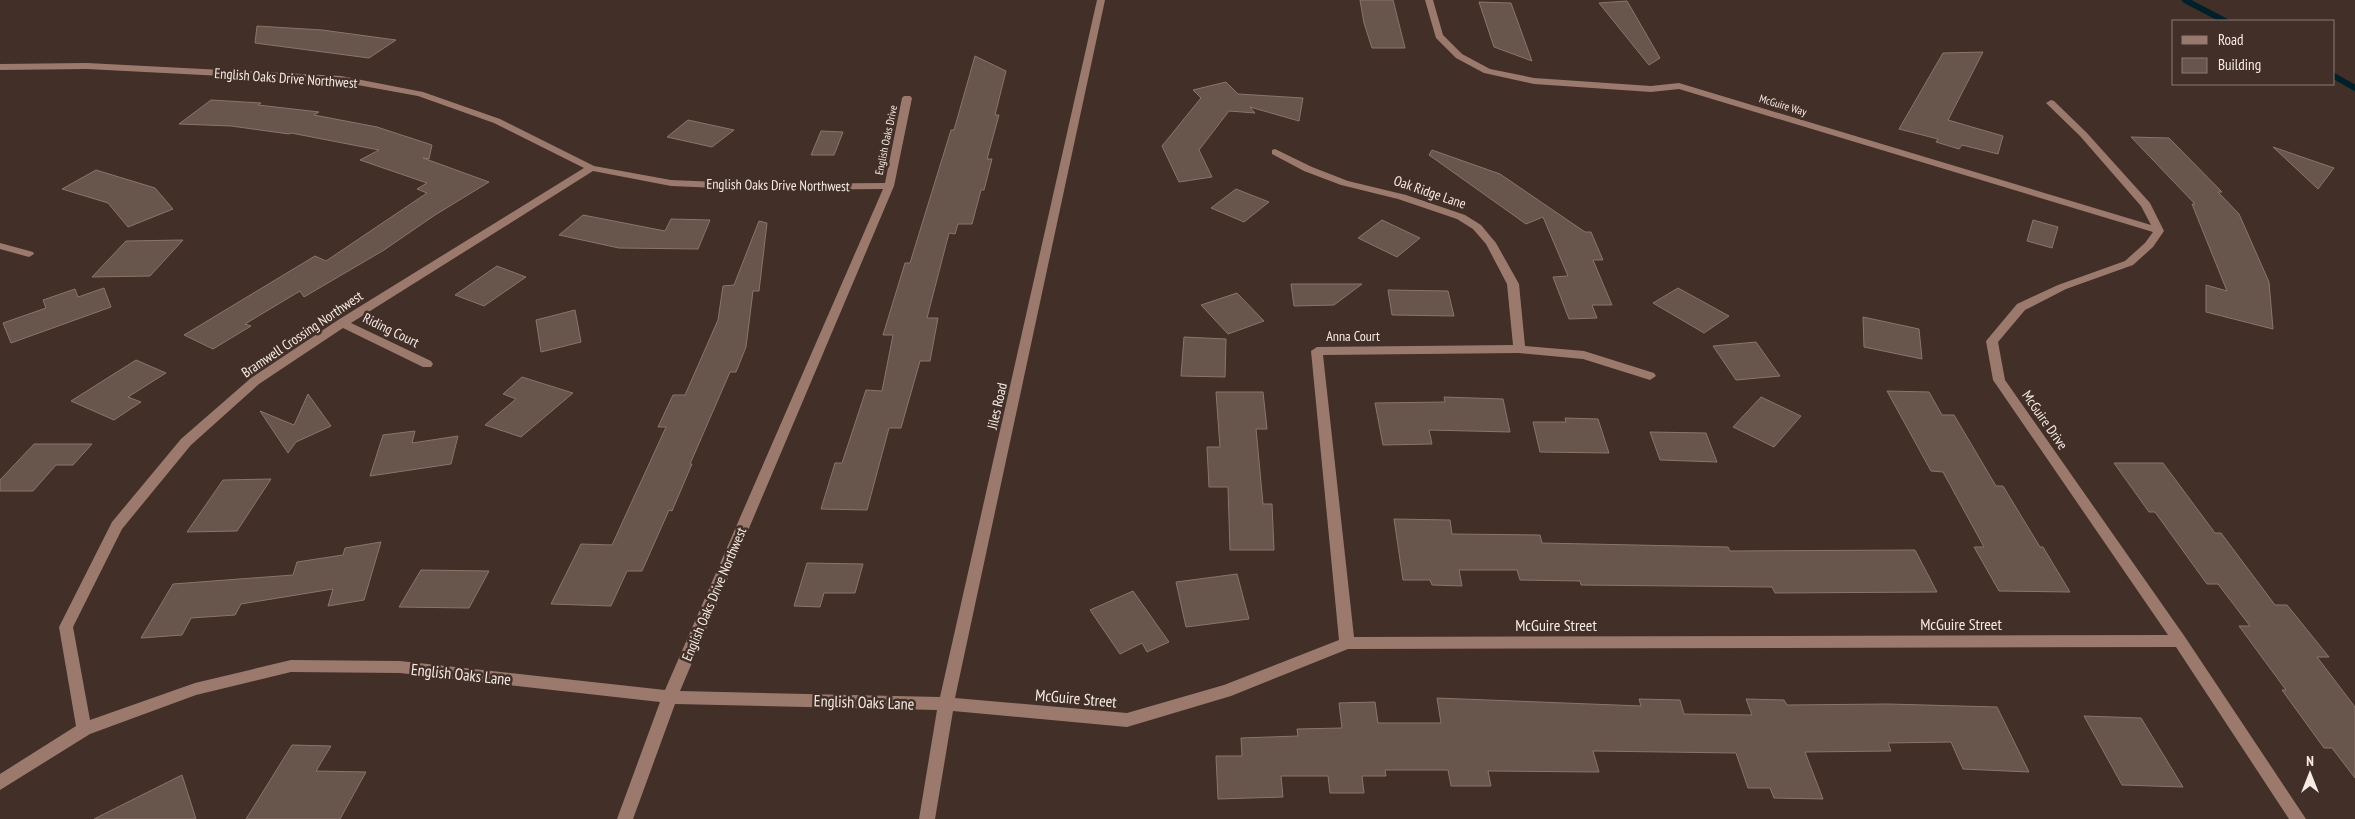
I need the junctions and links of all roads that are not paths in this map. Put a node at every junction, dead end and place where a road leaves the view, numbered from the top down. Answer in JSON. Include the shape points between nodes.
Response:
{"nodes":[{"id":1,"x":1101,"y":0,"type":"edge"},
{"id":2,"x":1429,"y":0,"type":"edge"},
{"id":3,"x":0,"y":67,"type":"edge"},
{"id":4,"x":907,"y":98,"type":"dead end"},
{"id":5,"x":2051,"y":103,"type":"dead end"},
{"id":6,"x":1275,"y":152,"type":"dead end"},
{"id":7,"x":590,"y":168,"type":"junction"},
{"id":8,"x":889,"y":186,"type":"junction"},
{"id":9,"x":2159,"y":231,"type":"junction"},
{"id":10,"x":0,"y":246,"type":"edge"},
{"id":11,"x":29,"y":254,"type":"dead end"},
{"id":12,"x":342,"y":323,"type":"junction"},
{"id":13,"x":1519,"y":350,"type":"junction"},
{"id":14,"x":427,"y":364,"type":"dead end"},
{"id":15,"x":1650,"y":376,"type":"dead end"},
{"id":16,"x":2180,"y":641,"type":"junction"},
{"id":17,"x":1346,"y":643,"type":"junction"},
{"id":18,"x":670,"y":697,"type":"junction"},
{"id":19,"x":946,"y":704,"type":"junction"},
{"id":20,"x":84,"y":729,"type":"junction"},
{"id":21,"x":0,"y":783,"type":"edge"},
{"id":22,"x":625,"y":819,"type":"edge"},
{"id":23,"x":927,"y":819,"type":"edge"},
{"id":24,"x":2298,"y":819,"type":"edge"}],
"edges":[{"from":1,"to":19,"type":"street","name":"Jiles Road"},
{"from":2,"to":9,"type":"street","name":"McGuire Way","via":[[1439,36],[1460,56],[1486,71],[1534,81],[1651,89],[1679,86]]},
{"from":3,"to":7,"type":"street","name":"English Oaks Drive Northwest","via":[[87,66],[341,79],[420,94],[497,121]]},
{"from":4,"to":8,"type":"street","name":"English Oaks Drive"},
{"from":5,"to":9,"type":"street","via":[[2146,205]]},
{"from":6,"to":13,"type":"street","name":"Oak Ridge Lane","via":[[1308,170],[1402,197],[1461,217],[1477,227],[1491,243],[1513,284]]},
{"from":7,"to":8,"type":"street","name":"English Oaks Drive Northwest","via":[[671,183]]},
{"from":7,"to":12,"type":"street","name":"Bramwell Crossing Northwest"},
{"from":8,"to":18,"type":"street","name":"English Oaks Drive Northwest"},
{"from":9,"to":16,"type":"street","name":"McGuire Drive","via":[[2129,263],[2062,287],[2021,307],[1992,341],[1999,380]]},
{"from":10,"to":11,"type":"street"},
{"from":12,"to":14,"type":"street","name":"Riding Court"},
{"from":12,"to":20,"type":"street","name":"Bramwell Crossing Northwest","via":[[255,381],[186,442],[116,526],[66,627]]},
{"from":13,"to":15,"type":"street","name":"Anna Court","via":[[1584,355]]},
{"from":13,"to":17,"type":"street","name":"Anna Court","via":[[1317,351]]},
{"from":16,"to":17,"type":"street","name":"McGuire Street"},
{"from":16,"to":24,"type":"street","name":"McGuire Drive"},
{"from":17,"to":19,"type":"street","name":"McGuire Street","via":[[1226,692],[1127,720]]},
{"from":18,"to":19,"type":"street","name":"English Oaks Lane"},
{"from":18,"to":20,"type":"street","name":"English Oaks Lane","via":[[400,667],[291,666],[195,689]]},
{"from":18,"to":22,"type":"street","name":"English Oaks Drive Northwest"},
{"from":19,"to":23,"type":"street","name":"Jiles Road"},
{"from":20,"to":21,"type":"street","name":"English Oaks Lane"}]}
